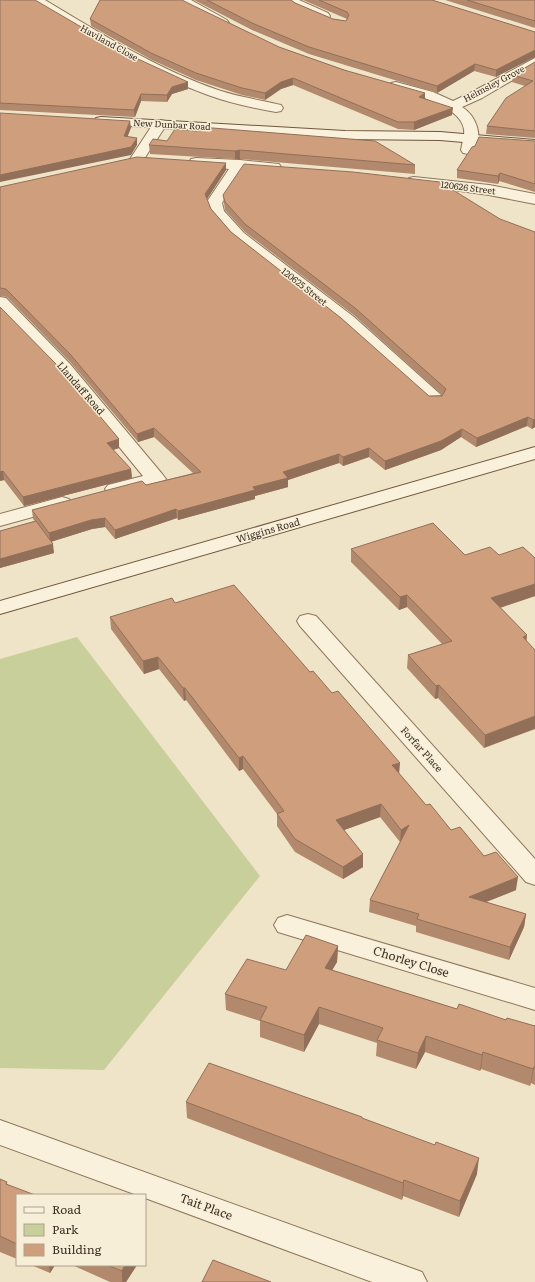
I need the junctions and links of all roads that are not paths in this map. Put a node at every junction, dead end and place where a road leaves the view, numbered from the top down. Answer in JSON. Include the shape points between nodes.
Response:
{"nodes":[{"id":1,"x":36,"y":0,"type":"edge"},
{"id":2,"x":182,"y":0,"type":"edge"},
{"id":3,"x":291,"y":0,"type":"edge"},
{"id":4,"x":336,"y":20,"type":"edge"},
{"id":5,"x":237,"y":29,"type":"edge"},
{"id":6,"x":535,"y":62,"type":"edge"},
{"id":7,"x":382,"y":82,"type":"edge"},
{"id":8,"x":452,"y":106,"type":"junction"},
{"id":9,"x":276,"y":108,"type":"dead end"},
{"id":10,"x":85,"y":120,"type":"edge"},
{"id":11,"x":160,"y":124,"type":"junction"},
{"id":12,"x":469,"y":144,"type":"junction"},
{"id":13,"x":535,"y":144,"type":"edge"},
{"id":14,"x":535,"y":157,"type":"edge"},
{"id":15,"x":137,"y":159,"type":"junction"},
{"id":16,"x":153,"y":160,"type":"edge"},
{"id":17,"x":184,"y":161,"type":"edge"},
{"id":18,"x":122,"y":162,"type":"edge"},
{"id":19,"x":240,"y":164,"type":"junction"},
{"id":20,"x":291,"y":168,"type":"edge"},
{"id":21,"x":398,"y":179,"type":"edge"},
{"id":22,"x":535,"y":199,"type":"edge"},
{"id":23,"x":0,"y":302,"type":"edge"},
{"id":24,"x":435,"y":399,"type":"edge"},
{"id":25,"x":535,"y":453,"type":"edge"},
{"id":26,"x":0,"y":520,"type":"edge"},
{"id":27,"x":0,"y":608,"type":"edge"},
{"id":28,"x":308,"y":621,"type":"dead end"},
{"id":29,"x":535,"y":876,"type":"edge"},
{"id":30,"x":287,"y":925,"type":"dead end"},
{"id":31,"x":535,"y":999,"type":"edge"},
{"id":32,"x":0,"y":1132,"type":"edge"},
{"id":33,"x":411,"y":1282,"type":"edge"}],
"edges":[{"from":1,"to":9,"type":"street","name":"Haviland Close","via":[[145,63],[237,101]]},
{"from":2,"to":5,"type":"street"},
{"from":3,"to":4,"type":"street"},
{"from":6,"to":8,"type":"street","name":"Helmsley Grove"},
{"from":7,"to":8,"type":"street"},
{"from":8,"to":12,"type":"street","via":[[467,118],[471,128]]},
{"from":10,"to":11,"type":"street","name":"New Dunbar Road"},
{"from":11,"to":12,"type":"street","name":"New Dunbar Road","via":[[345,135],[377,141]]},
{"from":11,"to":15,"type":"street"},
{"from":12,"to":13,"type":"street"},
{"from":12,"to":14,"type":"street"},
{"from":15,"to":16,"type":"street"},
{"from":15,"to":18,"type":"street"},
{"from":17,"to":19,"type":"street"},
{"from":19,"to":20,"type":"street"},
{"from":19,"to":24,"type":"street","name":"120625 Street","via":[[214,203],[217,213],[238,236],[348,321]]},
{"from":21,"to":22,"type":"street","name":"120626 Street","via":[[489,190]]},
{"from":23,"to":26,"type":"street","name":"Llandaff Road","via":[[64,368],[156,479]]},
{"from":25,"to":27,"type":"street","name":"Wiggins Road"},
{"from":28,"to":29,"type":"street","name":"Forfar Place"},
{"from":30,"to":31,"type":"street","name":"Chorley Close"},
{"from":32,"to":33,"type":"street","name":"Tait Place"}]}
